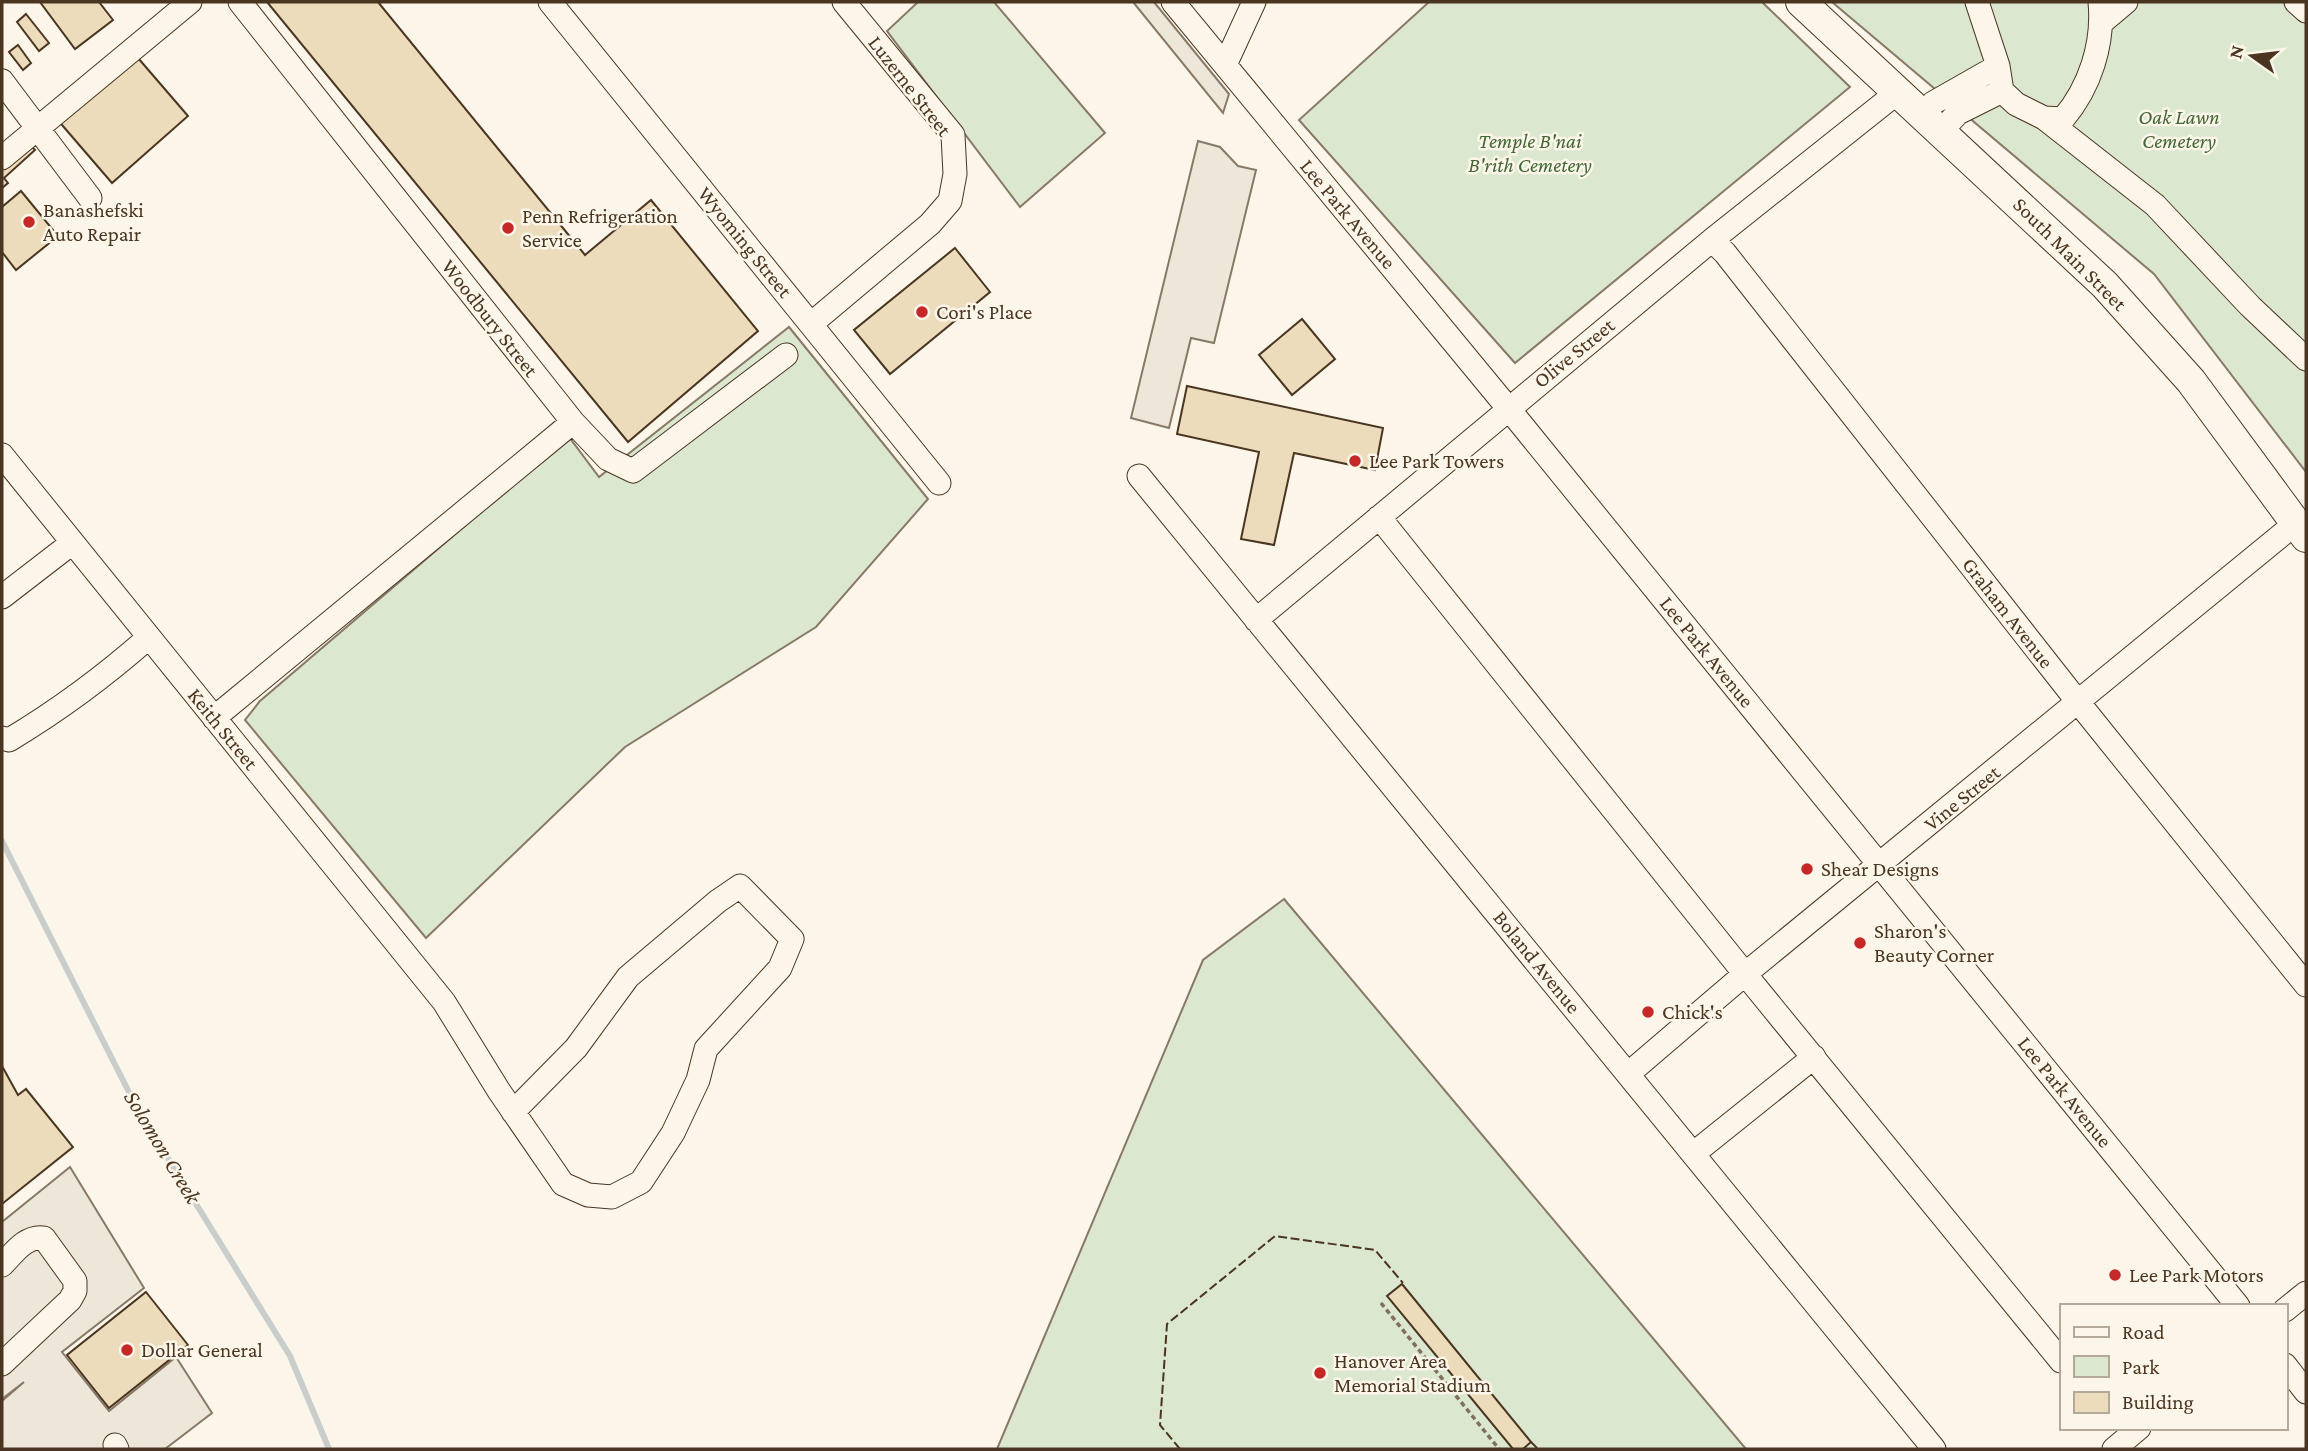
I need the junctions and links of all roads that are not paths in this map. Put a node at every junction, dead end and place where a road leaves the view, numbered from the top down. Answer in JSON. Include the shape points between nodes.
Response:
{"nodes":[{"id":1,"x":190,"y":2,"type":"edge"},
{"id":2,"x":240,"y":2,"type":"edge"},
{"id":3,"x":550,"y":2,"type":"edge"},
{"id":4,"x":844,"y":2,"type":"edge"},
{"id":5,"x":1173,"y":2,"type":"edge"},
{"id":6,"x":1254,"y":2,"type":"edge"},
{"id":7,"x":1801,"y":2,"type":"edge"},
{"id":8,"x":1977,"y":2,"type":"edge"},
{"id":9,"x":2126,"y":2,"type":"edge"},
{"id":10,"x":2296,"y":2,"type":"edge"},
{"id":11,"x":2100,"y":8,"type":"edge"},
{"id":12,"x":2306,"y":11,"type":"edge"},
{"id":13,"x":1225,"y":65,"type":"junction"},
{"id":14,"x":1998,"y":66,"type":"junction"},
{"id":15,"x":2,"y":81,"type":"edge"},
{"id":16,"x":2002,"y":91,"type":"junction"},
{"id":17,"x":1898,"y":92,"type":"junction"},
{"id":18,"x":1937,"y":117,"type":"junction"},
{"id":19,"x":2044,"y":118,"type":"junction"},
{"id":20,"x":38,"y":127,"type":"junction"},
{"id":21,"x":2,"y":158,"type":"edge"},
{"id":22,"x":90,"y":198,"type":"dead end"},
{"id":23,"x":1712,"y":240,"type":"junction"},
{"id":24,"x":811,"y":324,"type":"junction"},
{"id":25,"x":786,"y":355,"type":"dead end"},
{"id":26,"x":2306,"y":359,"type":"edge"},
{"id":27,"x":1508,"y":408,"type":"junction"},
{"id":28,"x":573,"y":422,"type":"junction"},
{"id":29,"x":2,"y":455,"type":"edge"},
{"id":30,"x":1139,"y":476,"type":"dead end"},
{"id":31,"x":939,"y":483,"type":"dead end"},
{"id":32,"x":1379,"y":517,"type":"junction"},
{"id":33,"x":2301,"y":530,"type":"edge"},
{"id":34,"x":72,"y":543,"type":"junction"},
{"id":35,"x":2,"y":597,"type":"edge"},
{"id":36,"x":1256,"y":620,"type":"junction"},
{"id":37,"x":149,"y":637,"type":"junction"},
{"id":38,"x":2078,"y":702,"type":"junction"},
{"id":39,"x":214,"y":718,"type":"junction"},
{"id":40,"x":2,"y":738,"type":"edge"},
{"id":41,"x":1880,"y":865,"type":"junction"},
{"id":42,"x":1745,"y":974,"type":"junction"},
{"id":43,"x":2306,"y":985,"type":"edge"},
{"id":44,"x":1814,"y":1058,"type":"junction"},
{"id":45,"x":1628,"y":1074,"type":"junction"},
{"id":46,"x":513,"y":1112,"type":"junction"},
{"id":47,"x":1693,"y":1154,"type":"junction"},
{"id":48,"x":2,"y":1265,"type":"edge"},
{"id":49,"x":2306,"y":1293,"type":"edge"},
{"id":50,"x":2236,"y":1304,"type":"edge"},
{"id":51,"x":2287,"y":1308,"type":"edge"},
{"id":52,"x":2060,"y":1360,"type":"edge"},
{"id":53,"x":2,"y":1364,"type":"edge"},
{"id":54,"x":2287,"y":1368,"type":"edge"},
{"id":55,"x":2306,"y":1392,"type":"edge"},
{"id":56,"x":1934,"y":1449,"type":"edge"}],
"edges":[{"from":1,"to":20,"type":"street"},
{"from":2,"to":28,"type":"street","name":"Woodbury Street"},
{"from":3,"to":24,"type":"street","name":"Wyoming Street"},
{"from":4,"to":24,"type":"street","name":"Luzerne Street","via":[[953,135],[954,181],[950,201],[930,224]]},
{"from":5,"to":13,"type":"street","name":"Lee Park Avenue"},
{"from":6,"to":13,"type":"street"},
{"from":7,"to":17,"type":"main road","name":"South Main Street"},
{"from":8,"to":14,"type":"street"},
{"from":9,"to":11,"type":"street"},
{"from":10,"to":12,"type":"street"},
{"from":11,"to":19,"type":"street","via":[[2091,71],[2076,103],[2063,119]]},
{"from":13,"to":27,"type":"street","name":"Lee Park Avenue"},
{"from":14,"to":16,"type":"street"},
{"from":14,"to":18,"type":"street"},
{"from":15,"to":20,"type":"street"},
{"from":16,"to":18,"type":"street","via":[[1958,113]]},
{"from":16,"to":19,"type":"street"},
{"from":17,"to":18,"type":"main road","name":"South Main Street"},
{"from":17,"to":23,"type":"street","name":"Olive Street"},
{"from":18,"to":33,"type":"main road","name":"South Main Street","via":[[2105,285],[2191,381]]},
{"from":19,"to":26,"type":"street","via":[[2155,205]]},
{"from":20,"to":21,"type":"street"},
{"from":20,"to":22,"type":"street"},
{"from":23,"to":27,"type":"street","name":"Olive Street"},
{"from":23,"to":38,"type":"street","name":"Graham Avenue"},
{"from":24,"to":31,"type":"street","name":"Wyoming Street"},
{"from":25,"to":28,"type":"street","name":"Woodbury Street","via":[[633,471],[608,459]]},
{"from":27,"to":32,"type":"street","name":"Olive Street"},
{"from":27,"to":41,"type":"street","name":"Lee Park Avenue"},
{"from":28,"to":39,"type":"street"},
{"from":29,"to":34,"type":"street","name":"Keith Street"},
{"from":30,"to":36,"type":"street","name":"Boland Avenue"},
{"from":32,"to":36,"type":"street","name":"Olive Street"},
{"from":32,"to":42,"type":"street"},
{"from":33,"to":38,"type":"street","name":"Vine Street"},
{"from":34,"to":35,"type":"street"},
{"from":34,"to":37,"type":"street","name":"Keith Street"},
{"from":36,"to":45,"type":"street","name":"Boland Avenue"},
{"from":37,"to":39,"type":"street","name":"Keith Street"},
{"from":37,"to":40,"type":"street","via":[[112,670],[32,726],[9,740]]},
{"from":38,"to":41,"type":"street","name":"Vine Street"},
{"from":38,"to":43,"type":"street","name":"Graham Avenue"},
{"from":39,"to":46,"type":"street","name":"Keith Street","via":[[444,1002]]},
{"from":41,"to":42,"type":"street","name":"Vine Street"},
{"from":41,"to":50,"type":"street","name":"Lee Park Avenue"},
{"from":42,"to":44,"type":"street"},
{"from":42,"to":45,"type":"street","name":"Vine Street"},
{"from":44,"to":47,"type":"street"},
{"from":44,"to":52,"type":"street"},
{"from":45,"to":47,"type":"street","name":"Boland Avenue"},
{"from":46,"to":46,"type":"street","name":"Keith Street","via":[[563,1184],[588,1195],[612,1197],[641,1182],[673,1133],[698,1080],[706,1049],[780,968],[792,939],[740,886],[628,977],[576,1048]]},
{"from":47,"to":56,"type":"street","name":"Boland Avenue"},
{"from":48,"to":53,"type":"street","via":[[26,1241],[44,1238],[75,1281],[75,1291]]},
{"from":49,"to":51,"type":"street"},
{"from":54,"to":55,"type":"street"}]}
